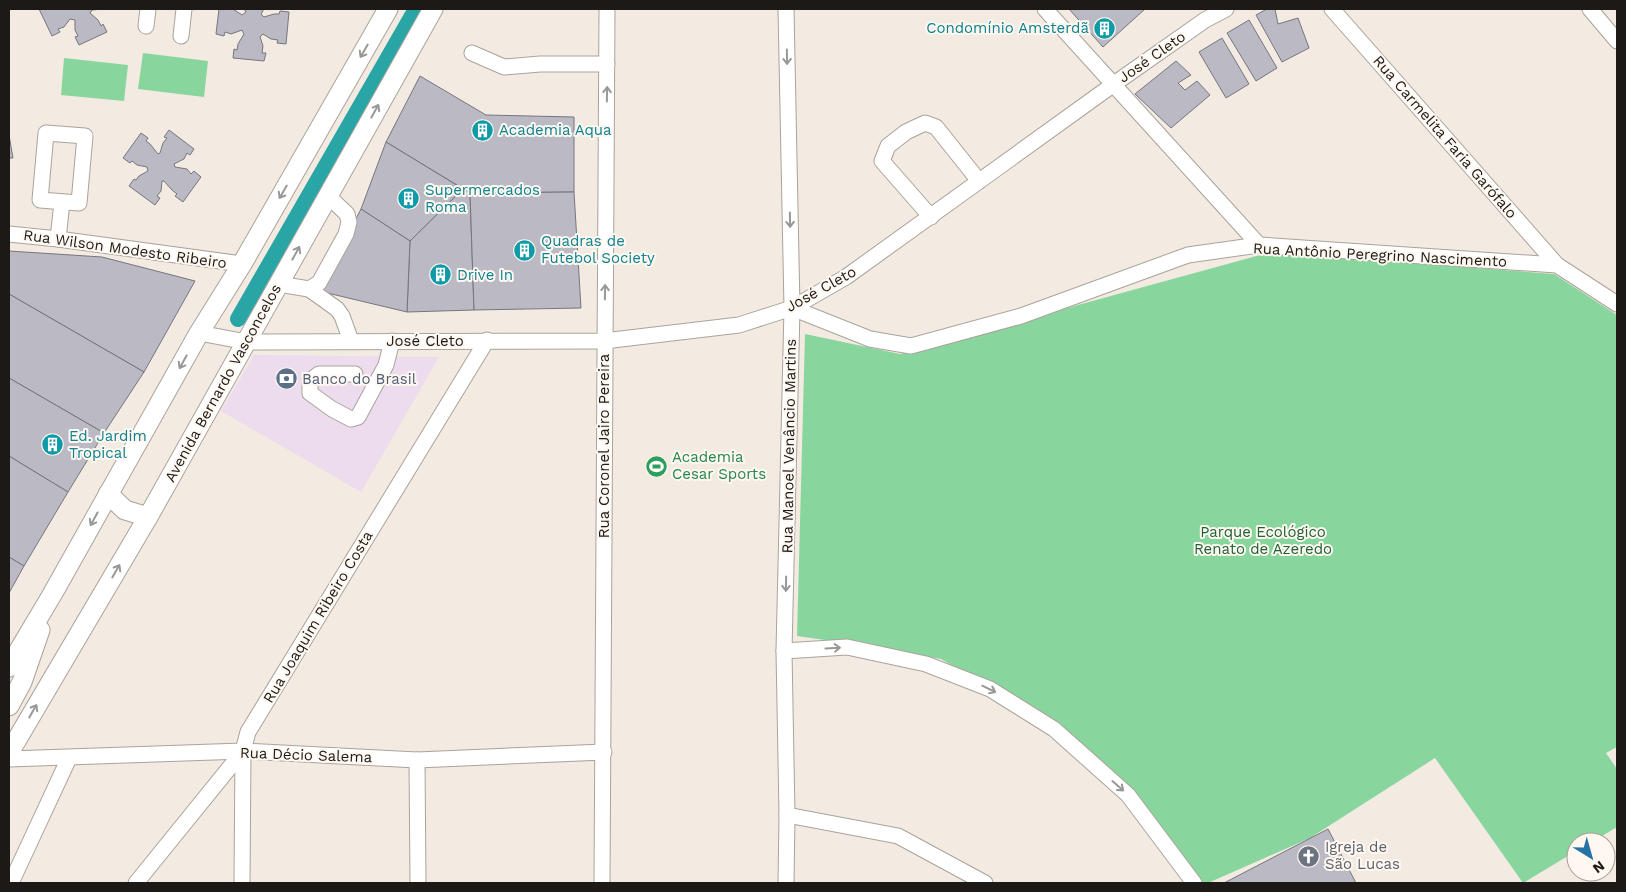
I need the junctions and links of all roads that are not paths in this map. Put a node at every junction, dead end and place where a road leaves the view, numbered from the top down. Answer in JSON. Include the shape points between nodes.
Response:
{"nodes":[{"id":1,"x":148,"y":9,"type":"edge"},
{"id":2,"x":184,"y":9,"type":"edge"},
{"id":3,"x":388,"y":9,"type":"edge"},
{"id":4,"x":433,"y":9,"type":"edge"},
{"id":5,"x":607,"y":9,"type":"edge"},
{"id":6,"x":786,"y":9,"type":"edge"},
{"id":7,"x":1045,"y":9,"type":"edge"},
{"id":8,"x":1226,"y":9,"type":"edge"},
{"id":9,"x":1332,"y":9,"type":"edge"},
{"id":10,"x":1590,"y":9,"type":"edge"},
{"id":11,"x":146,"y":26,"type":"dead end"},
{"id":12,"x":181,"y":36,"type":"dead end"},
{"id":13,"x":1617,"y":41,"type":"edge"},
{"id":14,"x":472,"y":53,"type":"dead end"},
{"id":15,"x":607,"y":64,"type":"junction"},
{"id":16,"x":1114,"y":84,"type":"junction"},
{"id":17,"x":979,"y":181,"type":"junction"},
{"id":18,"x":328,"y":196,"type":"junction"},
{"id":19,"x":62,"y":202,"type":"junction"},
{"id":20,"x":931,"y":217,"type":"junction"},
{"id":21,"x":9,"y":234,"type":"edge"},
{"id":22,"x":58,"y":239,"type":"junction"},
{"id":23,"x":1259,"y":245,"type":"junction"},
{"id":24,"x":242,"y":264,"type":"junction"},
{"id":25,"x":1557,"y":265,"type":"junction"},
{"id":26,"x":279,"y":284,"type":"junction"},
{"id":27,"x":309,"y":289,"type":"junction"},
{"id":28,"x":1617,"y":304,"type":"edge"},
{"id":29,"x":792,"y":308,"type":"junction"},
{"id":30,"x":199,"y":333,"type":"junction"},
{"id":31,"x":487,"y":340,"type":"junction"},
{"id":32,"x":351,"y":341,"type":"junction"},
{"id":33,"x":392,"y":341,"type":"junction"},
{"id":34,"x":604,"y":341,"type":"junction"},
{"id":35,"x":247,"y":342,"type":"junction"},
{"id":36,"x":355,"y":374,"type":"dead end"},
{"id":37,"x":108,"y":494,"type":"junction"},
{"id":38,"x":148,"y":517,"type":"junction"},
{"id":39,"x":53,"y":593,"type":"junction"},
{"id":40,"x":784,"y":651,"type":"junction"},
{"id":41,"x":9,"y":667,"type":"edge"},
{"id":42,"x":9,"y":706,"type":"edge"},
{"id":43,"x":243,"y":751,"type":"junction"},
{"id":44,"x":604,"y":752,"type":"junction"},
{"id":45,"x":9,"y":753,"type":"edge"},
{"id":46,"x":69,"y":758,"type":"junction"},
{"id":47,"x":9,"y":759,"type":"edge"},
{"id":48,"x":417,"y":760,"type":"junction"},
{"id":49,"x":788,"y":815,"type":"junction"},
{"id":50,"x":11,"y":883,"type":"edge"},
{"id":51,"x":136,"y":883,"type":"edge"},
{"id":52,"x":242,"y":883,"type":"edge"},
{"id":53,"x":418,"y":883,"type":"edge"},
{"id":54,"x":602,"y":883,"type":"edge"},
{"id":55,"x":786,"y":883,"type":"edge"},
{"id":56,"x":985,"y":883,"type":"edge"},
{"id":57,"x":1194,"y":883,"type":"edge"}],
"edges":[{"from":1,"to":11,"type":"street"},
{"from":2,"to":12,"type":"street"},
{"from":3,"to":24,"type":"main road","one_way":true},
{"from":18,"to":4,"type":"main road","name":"Avenida Bernardo Vasconcelos","one_way":true},
{"from":5,"to":15,"type":"street","name":"Rua Coronel Jairo Pereira"},
{"from":6,"to":29,"type":"street","name":"Rua Manoel Venâncio Martins","one_way":true},
{"from":7,"to":16,"type":"street"},
{"from":8,"to":16,"type":"street","name":"José Cleto","via":[[1205,20]]},
{"from":9,"to":25,"type":"street","name":"Rua Carmelita Faria Garófalo"},
{"from":10,"to":13,"type":"street"},
{"from":14,"to":15,"type":"street","via":[[504,67]]},
{"from":34,"to":15,"type":"street","name":"Rua Coronel Jairo Pereira","one_way":true},
{"from":16,"to":17,"type":"street","name":"José Cleto"},
{"from":16,"to":23,"type":"street"},
{"from":17,"to":20,"type":"street","name":"José Cleto"},
{"from":17,"to":20,"type":"street","via":[[936,127],[925,123],[906,132],[888,146],[882,161]]},
{"from":26,"to":18,"type":"main road","name":"Avenida Bernardo Vasconcelos","one_way":true},
{"from":18,"to":27,"type":"street","via":[[347,214],[350,222],[319,283]]},
{"from":19,"to":19,"type":"street","via":[[40,200],[46,132],[86,136],[79,203]]},
{"from":19,"to":22,"type":"street"},
{"from":20,"to":29,"type":"street","name":"José Cleto","via":[[846,277]]},
{"from":21,"to":22,"type":"street","name":"Rua Wilson Modesto Ribeiro"},
{"from":22,"to":24,"type":"street","name":"Rua Wilson Modesto Ribeiro"},
{"from":23,"to":25,"type":"street","name":"Rua Antônio Peregrino Nascimento"},
{"from":23,"to":29,"type":"street","name":"Rua Antônio Peregrino Nascimento","via":[[1188,255],[1021,316],[911,346],[870,338]]},
{"from":24,"to":30,"type":"main road"},
{"from":25,"to":28,"type":"street","name":"Rua Antônio Peregrino Nascimento"},
{"from":26,"to":27,"type":"street"},
{"from":26,"to":35,"type":"main road","name":"Avenida Bernardo Vasconcelos"},
{"from":27,"to":32,"type":"street","via":[[337,309]]},
{"from":29,"to":34,"type":"street","name":"José Cleto","via":[[739,325]]},
{"from":29,"to":40,"type":"street","name":"Rua Manoel Venâncio Martins","one_way":true},
{"from":30,"to":35,"type":"street","name":"José Cleto"},
{"from":30,"to":37,"type":"main road","one_way":true},
{"from":31,"to":33,"type":"street","name":"José Cleto"},
{"from":31,"to":34,"type":"street","name":"José Cleto"},
{"from":31,"to":43,"type":"street","name":"Rua Joaquim Ribeiro Costa","via":[[248,732]]},
{"from":32,"to":33,"type":"street","name":"José Cleto"},
{"from":32,"to":35,"type":"street","name":"José Cleto"},
{"from":33,"to":36,"type":"street","via":[[386,365],[358,417],[351,420],[310,393],[310,381],[319,374]]},
{"from":34,"to":44,"type":"street","name":"Rua Coronel Jairo Pereira"},
{"from":35,"to":38,"type":"main road","name":"Avenida Bernardo Vasconcelos"},
{"from":37,"to":38,"type":"main road","via":[[126,510]]},
{"from":37,"to":39,"type":"main road","one_way":true},
{"from":45,"to":38,"type":"main road","name":"Avenida Bernardo Vasconcelos","one_way":true},
{"from":39,"to":41,"type":"main road"},
{"from":39,"to":42,"type":"main road","via":[[22,682]]},
{"from":40,"to":49,"type":"street","name":"Rua Manoel Venâncio Martins"},
{"from":40,"to":57,"type":"street","one_way":true,"via":[[847,647],[926,664],[990,689],[1054,729],[1128,795]]},
{"from":43,"to":46,"type":"street","name":"Rua Décio Salema"},
{"from":43,"to":48,"type":"street","name":"Rua Décio Salema"},
{"from":43,"to":51,"type":"street","name":"Rua Joaquim Ribeiro Costa"},
{"from":43,"to":52,"type":"street"},
{"from":44,"to":48,"type":"street","name":"Rua Décio Salema"},
{"from":44,"to":54,"type":"street","name":"Rua Coronel Jairo Pereira"},
{"from":46,"to":47,"type":"street","name":"Rua Décio Salema"},
{"from":46,"to":50,"type":"street"},
{"from":48,"to":53,"type":"street"},
{"from":49,"to":55,"type":"street","name":"Rua Manoel Venâncio Martins"},
{"from":49,"to":56,"type":"street","via":[[898,836]]}]}
